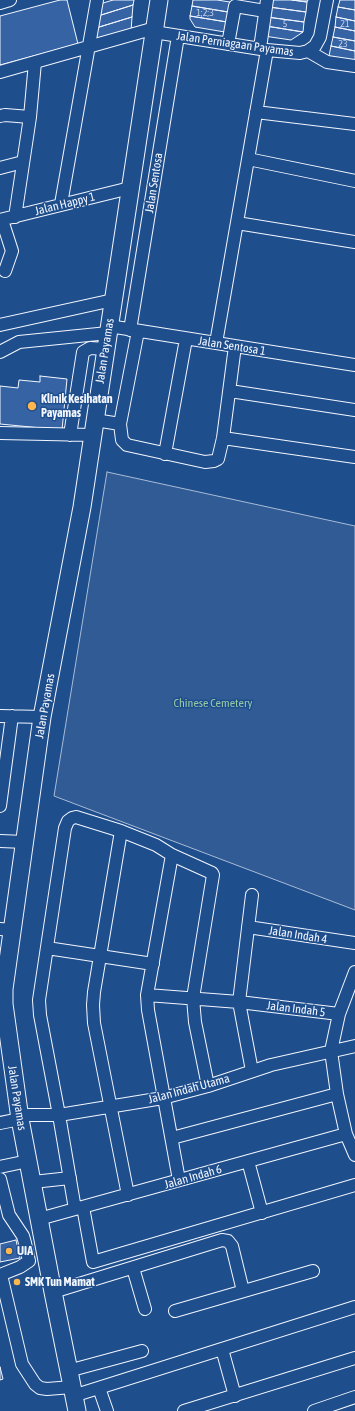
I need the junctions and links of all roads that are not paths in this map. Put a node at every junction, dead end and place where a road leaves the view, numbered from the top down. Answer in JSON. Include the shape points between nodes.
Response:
{"nodes":[{"id":1,"x":10,"y":0,"type":"edge"},
{"id":2,"x":97,"y":0,"type":"edge"},
{"id":3,"x":159,"y":0,"type":"edge"},
{"id":4,"x":327,"y":0,"type":"edge"},
{"id":5,"x":0,"y":3,"type":"edge"},
{"id":6,"x":266,"y":5,"type":"edge"},
{"id":7,"x":155,"y":30,"type":"junction"},
{"id":8,"x":178,"y":36,"type":"junction"},
{"id":9,"x":228,"y":44,"type":"junction"},
{"id":10,"x":89,"y":47,"type":"junction"},
{"id":11,"x":264,"y":49,"type":"junction"},
{"id":12,"x":308,"y":51,"type":"junction"},
{"id":13,"x":35,"y":62,"type":"junction"},
{"id":14,"x":355,"y":66,"type":"edge"},
{"id":15,"x":0,"y":72,"type":"edge"},
{"id":16,"x":256,"y":112,"type":"junction"},
{"id":17,"x":0,"y":116,"type":"edge"},
{"id":18,"x":30,"y":117,"type":"junction"},
{"id":19,"x":355,"y":124,"type":"edge"},
{"id":20,"x":248,"y":159,"type":"junction"},
{"id":21,"x":23,"y":162,"type":"junction"},
{"id":22,"x":0,"y":168,"type":"edge"},
{"id":23,"x":355,"y":180,"type":"edge"},
{"id":24,"x":130,"y":188,"type":"junction"},
{"id":25,"x":61,"y":204,"type":"junction"},
{"id":26,"x":15,"y":217,"type":"junction"},
{"id":27,"x":1,"y":220,"type":"edge"},
{"id":28,"x":237,"y":223,"type":"junction"},
{"id":29,"x":355,"y":242,"type":"edge"},
{"id":30,"x":5,"y":271,"type":"dead end"},
{"id":31,"x":113,"y":300,"type":"junction"},
{"id":32,"x":0,"y":325,"type":"edge"},
{"id":33,"x":134,"y":330,"type":"junction"},
{"id":34,"x":108,"y":336,"type":"junction"},
{"id":35,"x":186,"y":339,"type":"junction"},
{"id":36,"x":216,"y":343,"type":"junction"},
{"id":37,"x":235,"y":346,"type":"junction"},
{"id":38,"x":0,"y":352,"type":"edge"},
{"id":39,"x":355,"y":365,"type":"edge"},
{"id":40,"x":230,"y":390,"type":"junction"},
{"id":41,"x":355,"y":410,"type":"edge"},
{"id":42,"x":120,"y":424,"type":"junction"},
{"id":43,"x":94,"y":428,"type":"junction"},
{"id":44,"x":0,"y":433,"type":"edge"},
{"id":45,"x":70,"y":435,"type":"junction"},
{"id":46,"x":223,"y":438,"type":"junction"},
{"id":47,"x":165,"y":454,"type":"junction"},
{"id":48,"x":355,"y":457,"type":"edge"},
{"id":49,"x":0,"y":716,"type":"edge"},
{"id":50,"x":12,"y":716,"type":"junction"},
{"id":51,"x":42,"y":717,"type":"junction"},
{"id":52,"x":0,"y":806,"type":"edge"},
{"id":53,"x":121,"y":831,"type":"junction"},
{"id":54,"x":0,"y":841,"type":"edge"},
{"id":55,"x":25,"y":842,"type":"junction"},
{"id":56,"x":172,"y":855,"type":"junction"},
{"id":57,"x":252,"y":895,"type":"dead end"},
{"id":58,"x":248,"y":927,"type":"junction"},
{"id":59,"x":6,"y":930,"type":"edge"},
{"id":60,"x":352,"y":943,"type":"edge"},
{"id":61,"x":47,"y":948,"type":"junction"},
{"id":62,"x":100,"y":956,"type":"junction"},
{"id":63,"x":153,"y":964,"type":"junction"},
{"id":64,"x":355,"y":972,"type":"edge"},
{"id":65,"x":147,"y":995,"type":"junction"},
{"id":66,"x":193,"y":998,"type":"junction"},
{"id":67,"x":239,"y":1002,"type":"junction"},
{"id":68,"x":339,"y":1014,"type":"junction"},
{"id":69,"x":355,"y":1046,"type":"edge"},
{"id":70,"x":331,"y":1051,"type":"junction"},
{"id":71,"x":5,"y":1052,"type":"edge"},
{"id":72,"x":252,"y":1071,"type":"junction"},
{"id":73,"x":208,"y":1086,"type":"junction"},
{"id":74,"x":337,"y":1094,"type":"junction"},
{"id":75,"x":163,"y":1098,"type":"junction"},
{"id":76,"x":111,"y":1108,"type":"junction"},
{"id":77,"x":59,"y":1115,"type":"junction"},
{"id":78,"x":20,"y":1117,"type":"junction"},
{"id":79,"x":0,"y":1123,"type":"edge"},
{"id":80,"x":346,"y":1134,"type":"junction"},
{"id":81,"x":172,"y":1138,"type":"junction"},
{"id":82,"x":355,"y":1155,"type":"edge"},
{"id":83,"x":28,"y":1161,"type":"junction"},
{"id":84,"x":248,"y":1161,"type":"junction"},
{"id":85,"x":0,"y":1167,"type":"edge"},
{"id":86,"x":70,"y":1178,"type":"junction"},
{"id":87,"x":0,"y":1179,"type":"edge"},
{"id":88,"x":179,"y":1180,"type":"junction"},
{"id":89,"x":33,"y":1182,"type":"junction"},
{"id":90,"x":355,"y":1185,"type":"edge"},
{"id":91,"x":128,"y":1194,"type":"junction"},
{"id":92,"x":79,"y":1208,"type":"junction"},
{"id":93,"x":262,"y":1213,"type":"junction"},
{"id":94,"x":39,"y":1219,"type":"junction"},
{"id":95,"x":93,"y":1262,"type":"junction"},
{"id":96,"x":133,"y":1268,"type":"junction"},
{"id":97,"x":313,"y":1271,"type":"dead end"},
{"id":98,"x":0,"y":1275,"type":"edge"},
{"id":99,"x":94,"y":1280,"type":"junction"},
{"id":100,"x":243,"y":1291,"type":"junction"},
{"id":101,"x":53,"y":1292,"type":"junction"},
{"id":102,"x":355,"y":1307,"type":"edge"},
{"id":103,"x":145,"y":1309,"type":"dead end"},
{"id":104,"x":175,"y":1311,"type":"dead end"},
{"id":105,"x":222,"y":1349,"type":"junction"},
{"id":106,"x":142,"y":1351,"type":"dead end"},
{"id":107,"x":355,"y":1358,"type":"edge"},
{"id":108,"x":99,"y":1388,"type":"junction"},
{"id":109,"x":73,"y":1391,"type":"edge"},
{"id":110,"x":235,"y":1396,"type":"junction"},
{"id":111,"x":355,"y":1397,"type":"edge"},
{"id":112,"x":107,"y":1411,"type":"edge"},
{"id":113,"x":184,"y":1411,"type":"edge"},
{"id":114,"x":314,"y":1411,"type":"edge"}],
"edges":[{"from":1,"to":5,"type":"street"},
{"from":2,"to":10,"type":"street"},
{"from":3,"to":7,"type":"highway","name":"Jalan Payamas"},
{"from":4,"to":12,"type":"street","name":"Jalan Perniagaan Payamas","via":[[320,37],[315,46]]},
{"from":6,"to":9,"type":"street","via":[[235,6]]},
{"from":6,"to":11,"type":"street"},
{"from":7,"to":8,"type":"street","name":"Jalan Perniagaan Payamas"},
{"from":7,"to":10,"type":"street"},
{"from":7,"to":24,"type":"highway","name":"Jalan Payamas"},
{"from":8,"to":9,"type":"street","name":"Jalan Perniagaan Payamas"},
{"from":8,"to":33,"type":"street","name":"Jalan Sentosa"},
{"from":9,"to":11,"type":"street","name":"Jalan Perniagaan Payamas"},
{"from":10,"to":13,"type":"street"},
{"from":10,"to":25,"type":"street"},
{"from":11,"to":12,"type":"street","name":"Jalan Perniagaan Payamas","via":[[300,53]]},
{"from":11,"to":16,"type":"street"},
{"from":12,"to":14,"type":"street","via":[[327,62]]},
{"from":13,"to":15,"type":"street"},
{"from":13,"to":18,"type":"street"},
{"from":16,"to":19,"type":"street"},
{"from":16,"to":20,"type":"street"},
{"from":17,"to":18,"type":"street"},
{"from":18,"to":21,"type":"street"},
{"from":20,"to":23,"type":"street"},
{"from":20,"to":28,"type":"street"},
{"from":21,"to":22,"type":"street"},
{"from":21,"to":26,"type":"street"},
{"from":24,"to":25,"type":"street","name":"Jalan Happy 1"},
{"from":24,"to":31,"type":"highway","name":"Jalan Payamas"},
{"from":25,"to":26,"type":"street","name":"Jalan Happy 1"},
{"from":26,"to":27,"type":"street","name":"Jalan Happy 1"},
{"from":27,"to":30,"type":"street","via":[[12,251]]},
{"from":28,"to":29,"type":"street"},
{"from":28,"to":36,"type":"street"},
{"from":31,"to":32,"type":"street"},
{"from":31,"to":34,"type":"highway","name":"Jalan Payamas"},
{"from":33,"to":34,"type":"street","name":"Jalan Sentosa 1"},
{"from":33,"to":35,"type":"street","name":"Jalan Sentosa 1"},
{"from":33,"to":42,"type":"street","name":"Jalan Sentosa"},
{"from":34,"to":38,"type":"street","via":[[17,342]]},
{"from":34,"to":43,"type":"highway","name":"Jalan Payamas"},
{"from":34,"to":45,"type":"street","via":[[85,350],[82,355]]},
{"from":35,"to":36,"type":"street","name":"Jalan Sentosa 1"},
{"from":35,"to":47,"type":"street"},
{"from":36,"to":37,"type":"street","name":"Jalan Sentosa 1"},
{"from":37,"to":39,"type":"street","name":"Jalan Sentosa 1"},
{"from":37,"to":40,"type":"street"},
{"from":40,"to":41,"type":"street"},
{"from":40,"to":46,"type":"street"},
{"from":42,"to":43,"type":"street"},
{"from":42,"to":47,"type":"street","via":[[122,440],[127,445]]},
{"from":43,"to":45,"type":"street"},
{"from":43,"to":51,"type":"highway","name":"Jalan Payamas","via":[[82,507]]},
{"from":44,"to":45,"type":"street"},
{"from":46,"to":47,"type":"street","via":[[218,459],[214,461],[205,462]]},
{"from":46,"to":48,"type":"street"},
{"from":49,"to":50,"type":"street"},
{"from":50,"to":51,"type":"street"},
{"from":50,"to":52,"type":"street"},
{"from":51,"to":55,"type":"highway","name":"Jalan Payamas"},
{"from":53,"to":56,"type":"street","via":[[156,845]]},
{"from":53,"to":61,"type":"street","via":[[76,817],[66,824]]},
{"from":53,"to":62,"type":"street"},
{"from":54,"to":55,"type":"street"},
{"from":55,"to":59,"type":"highway","name":"Jalan Payamas"},
{"from":56,"to":63,"type":"street"},
{"from":56,"to":66,"type":"street","via":[[210,871],[213,876]]},
{"from":57,"to":58,"type":"street"},
{"from":58,"to":60,"type":"street","name":"Jalan Indah 4"},
{"from":58,"to":67,"type":"street"},
{"from":59,"to":71,"type":"highway","name":"Jalan Payamas"},
{"from":61,"to":62,"type":"street"},
{"from":61,"to":77,"type":"street","via":[[39,1000],[40,1015]]},
{"from":62,"to":63,"type":"street"},
{"from":62,"to":76,"type":"street","via":[[94,992],[94,1022]]},
{"from":63,"to":65,"type":"street"},
{"from":64,"to":68,"type":"street"},
{"from":65,"to":66,"type":"street","name":"Jalan Indah 5"},
{"from":65,"to":75,"type":"street"},
{"from":66,"to":67,"type":"street","name":"Jalan Indah 5"},
{"from":66,"to":73,"type":"street","via":[[195,1022]]},
{"from":67,"to":68,"type":"street","name":"Jalan Indah 5"},
{"from":67,"to":72,"type":"street"},
{"from":68,"to":70,"type":"street","name":"Jalan Indah 5"},
{"from":69,"to":70,"type":"street","name":"Jalan Indah Utama"},
{"from":70,"to":72,"type":"street","name":"Jalan Indah Utama"},
{"from":70,"to":74,"type":"street"},
{"from":71,"to":78,"type":"highway","name":"Jalan Payamas"},
{"from":72,"to":73,"type":"street","name":"Jalan Indah Utama"},
{"from":73,"to":75,"type":"street","name":"Jalan Indah Utama"},
{"from":74,"to":80,"type":"street"},
{"from":74,"to":81,"type":"street"},
{"from":75,"to":76,"type":"street","name":"Jalan Indah Utama"},
{"from":75,"to":81,"type":"street"},
{"from":76,"to":77,"type":"street","name":"Jalan Indah Utama"},
{"from":76,"to":91,"type":"street"},
{"from":77,"to":78,"type":"street","name":"Jalan Indah Utama"},
{"from":77,"to":86,"type":"street"},
{"from":78,"to":79,"type":"street","name":"Jalan Indah Utama"},
{"from":78,"to":83,"type":"highway","name":"Jalan Payamas"},
{"from":80,"to":82,"type":"street"},
{"from":80,"to":84,"type":"street","name":"Jalan Indah 6"},
{"from":81,"to":88,"type":"street"},
{"from":83,"to":85,"type":"street"},
{"from":83,"to":89,"type":"highway","name":"Jalan Payamas"},
{"from":84,"to":88,"type":"street","name":"Jalan Indah 6"},
{"from":84,"to":93,"type":"street"},
{"from":86,"to":89,"type":"street"},
{"from":86,"to":92,"type":"street"},
{"from":87,"to":98,"type":"street","via":[[9,1215],[23,1236],[29,1261],[20,1268]]},
{"from":88,"to":91,"type":"street","name":"Jalan Indah 6"},
{"from":89,"to":94,"type":"highway","name":"Jalan Payamas"},
{"from":90,"to":93,"type":"street"},
{"from":91,"to":92,"type":"street","name":"Jalan Indah 6"},
{"from":92,"to":94,"type":"street","name":"Jalan Indah 6"},
{"from":92,"to":95,"type":"street"},
{"from":93,"to":95,"type":"street"},
{"from":94,"to":101,"type":"highway","name":"Jalan Payamas"},
{"from":95,"to":99,"type":"street"},
{"from":96,"to":99,"type":"street"},
{"from":96,"to":100,"type":"street","via":[[222,1240],[228,1241],[232,1246]]},
{"from":96,"to":103,"type":"street"},
{"from":97,"to":100,"type":"street"},
{"from":98,"to":109,"type":"street","via":[[22,1364],[40,1388]]},
{"from":99,"to":101,"type":"street"},
{"from":100,"to":104,"type":"street"},
{"from":101,"to":109,"type":"highway","name":"Jalan Payamas"},
{"from":102,"to":105,"type":"street"},
{"from":105,"to":108,"type":"street"},
{"from":105,"to":110,"type":"street"},
{"from":106,"to":109,"type":"street"},
{"from":107,"to":110,"type":"street"},
{"from":108,"to":109,"type":"street"},
{"from":108,"to":112,"type":"street"},
{"from":110,"to":113,"type":"street"},
{"from":111,"to":114,"type":"street"}]}
